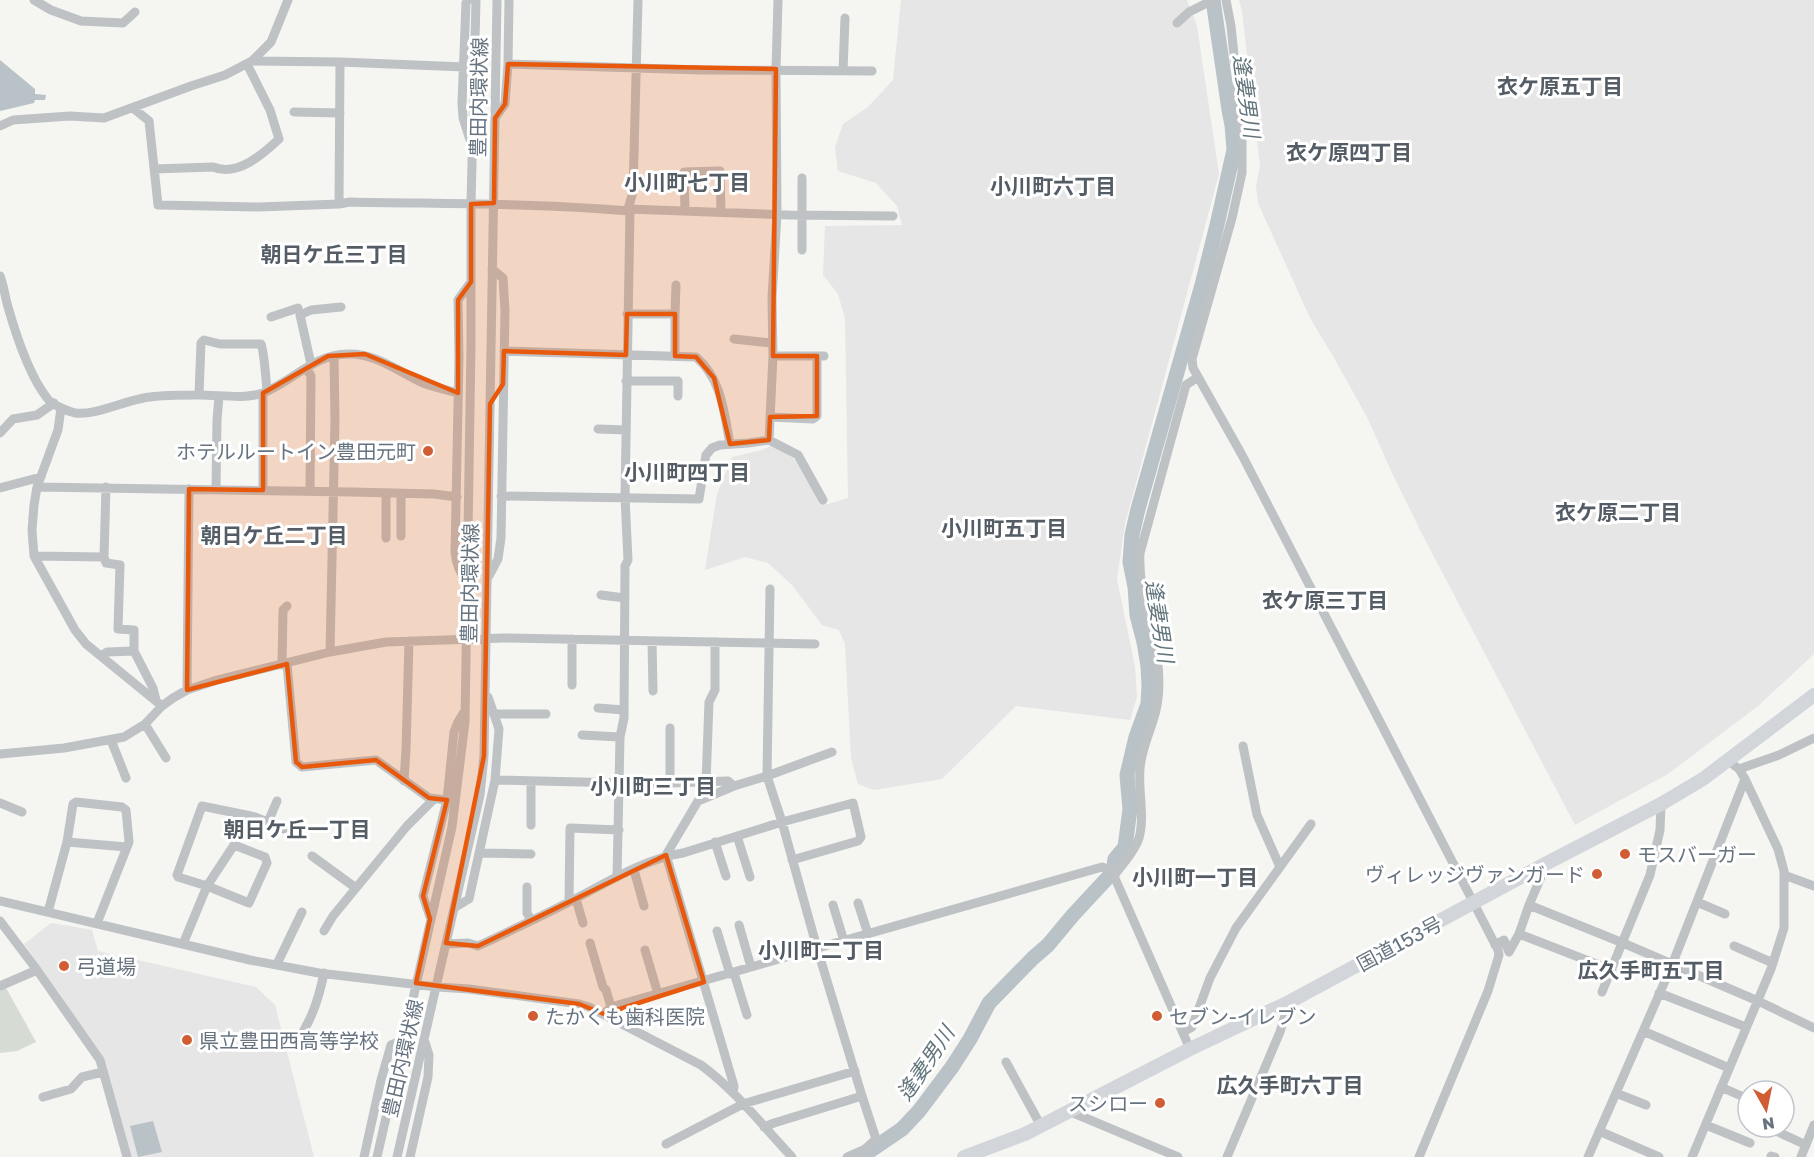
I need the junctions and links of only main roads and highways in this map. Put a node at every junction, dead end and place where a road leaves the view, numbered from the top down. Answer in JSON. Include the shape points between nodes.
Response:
{"nodes":[{"id":1,"x":1814,"y":695,"type":"edge"},
{"id":2,"x":964,"y":1157,"type":"edge"}],
"edges":[{"from":1,"to":2,"type":"highway","name":"国道153号","via":[[1703,779],[1661,804],[1071,1112]]}]}
